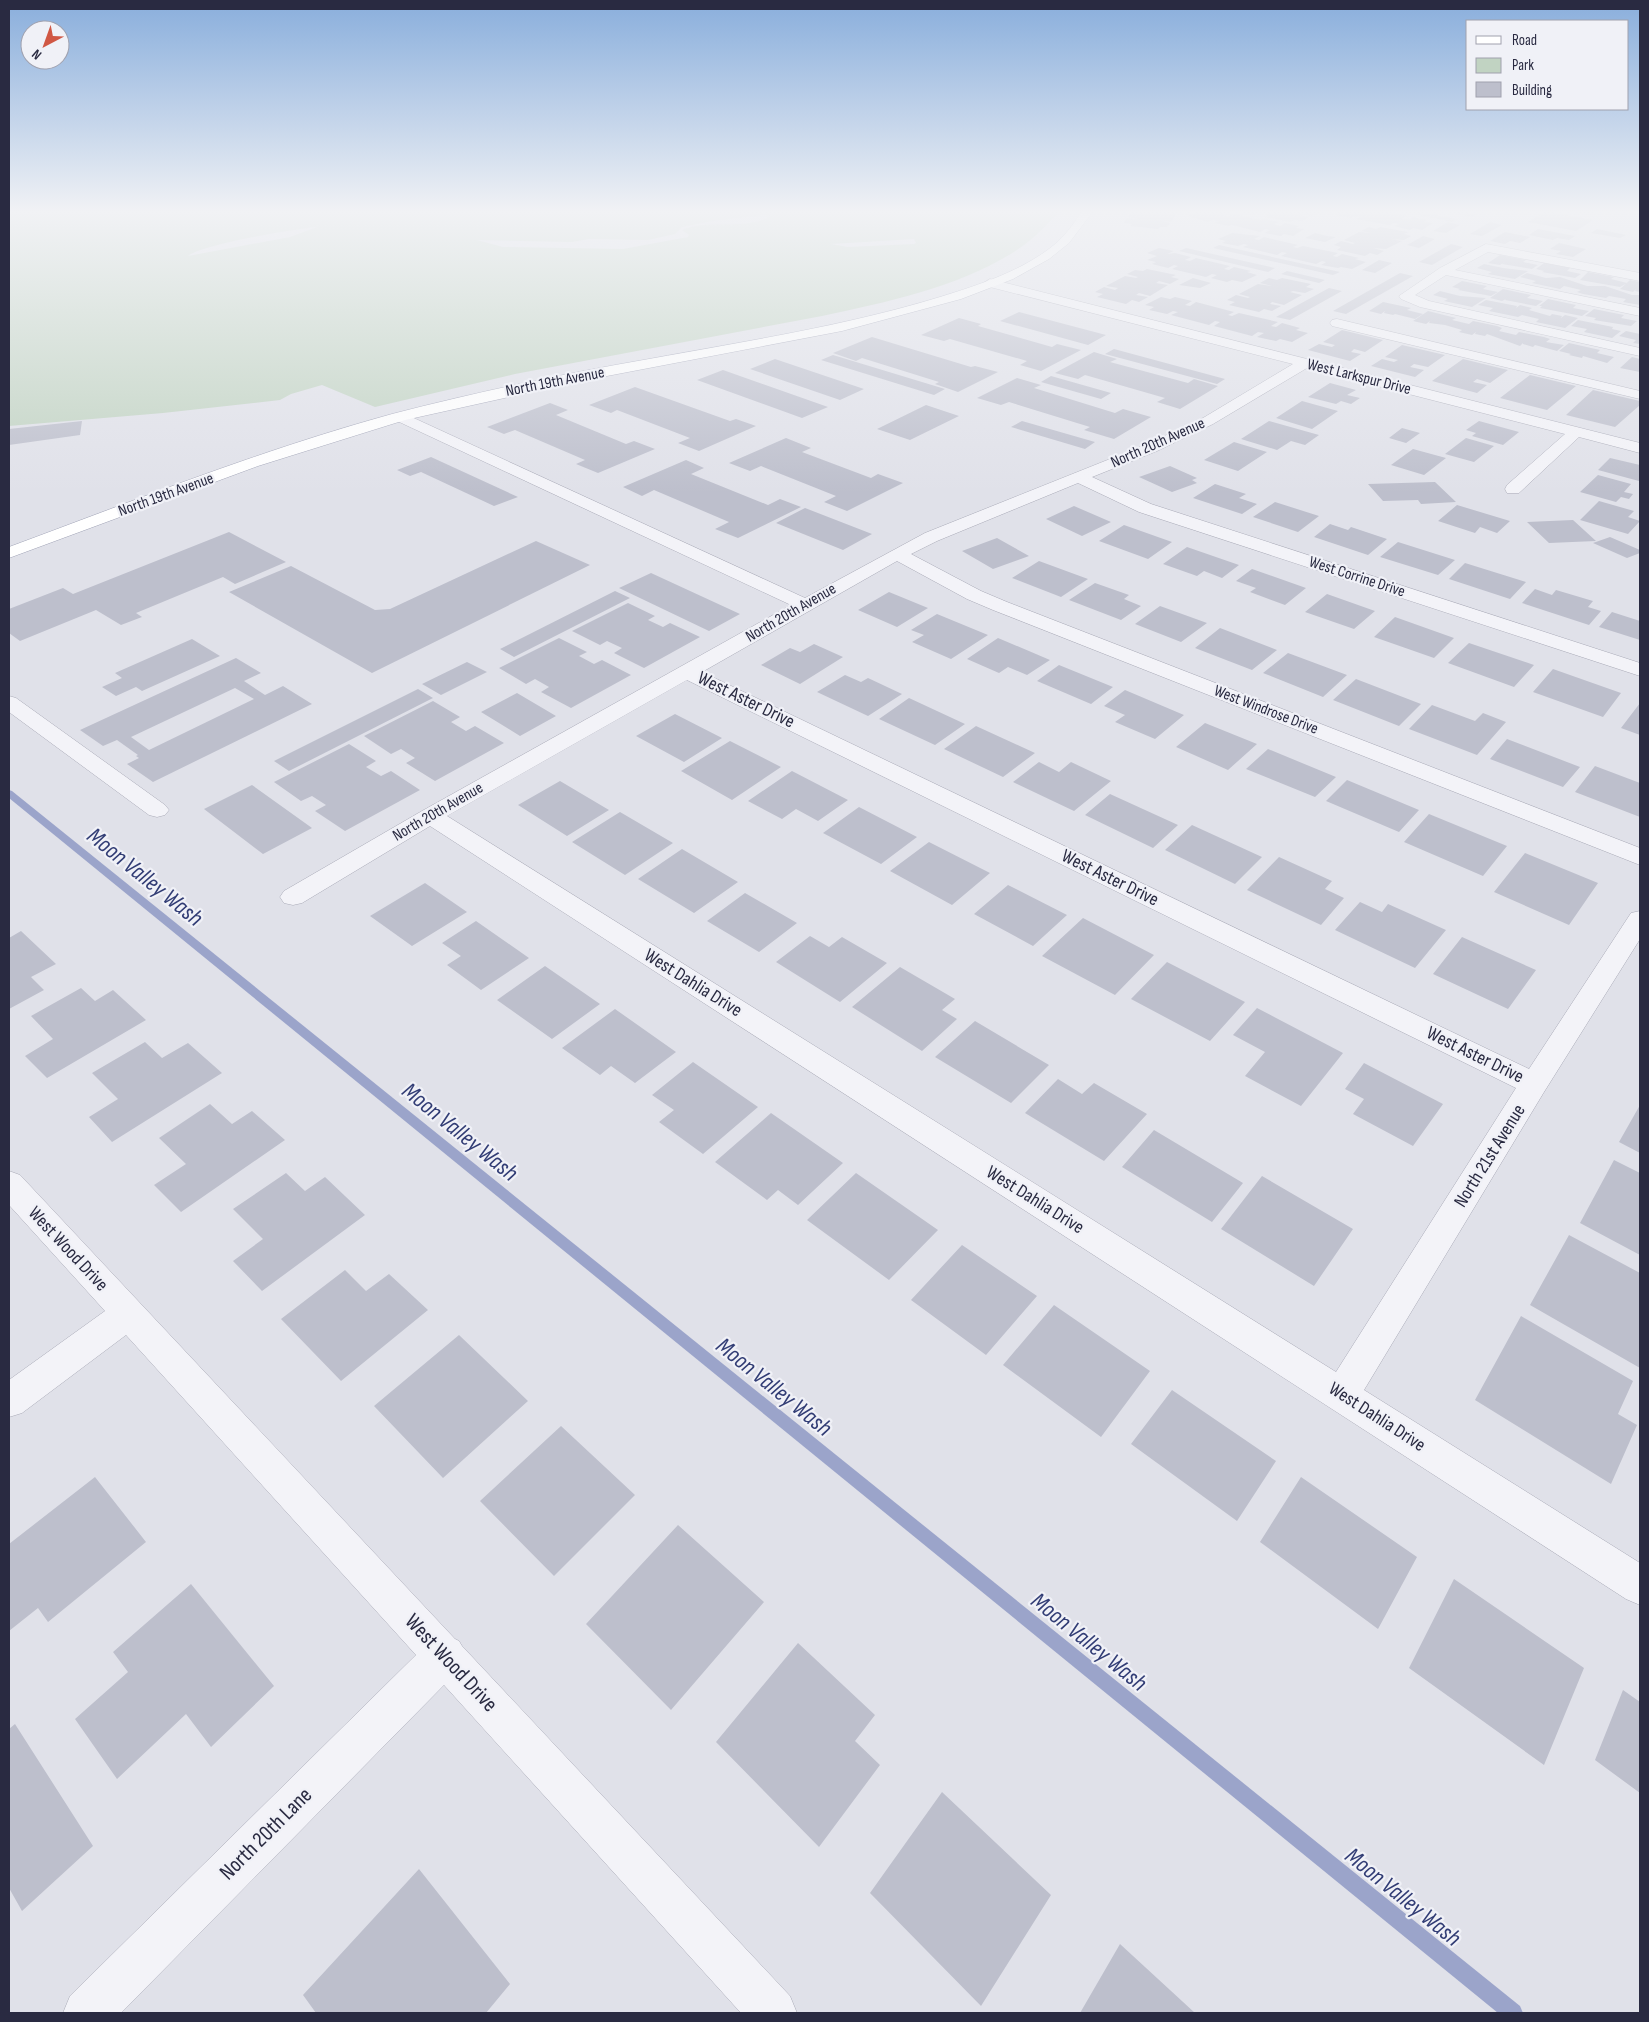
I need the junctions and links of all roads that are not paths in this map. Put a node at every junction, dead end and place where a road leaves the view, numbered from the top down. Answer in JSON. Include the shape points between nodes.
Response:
{"nodes":[{"id":1,"x":928,"y":304,"type":"edge"},
{"id":2,"x":1074,"y":304,"type":"edge"},
{"id":3,"x":1427,"y":304,"type":"edge"},
{"id":4,"x":1603,"y":304,"type":"edge"},
{"id":5,"x":1640,"y":312,"type":"edge"},
{"id":6,"x":1337,"y":323,"type":"dead end"},
{"id":7,"x":1640,"y":352,"type":"edge"},
{"id":8,"x":1305,"y":363,"type":"junction"},
{"id":9,"x":1640,"y":395,"type":"edge"},
{"id":10,"x":400,"y":417,"type":"junction"},
{"id":11,"x":1576,"y":432,"type":"junction"},
{"id":12,"x":1640,"y":448,"type":"edge"},
{"id":13,"x":1078,"y":477,"type":"junction"},
{"id":14,"x":1513,"y":489,"type":"dead end"},
{"id":15,"x":9,"y":553,"type":"edge"},
{"id":16,"x":896,"y":554,"type":"junction"},
{"id":17,"x":806,"y":604,"type":"junction"},
{"id":18,"x":1640,"y":670,"type":"edge"},
{"id":19,"x":687,"y":672,"type":"junction"},
{"id":20,"x":9,"y":702,"type":"edge"},
{"id":21,"x":156,"y":810,"type":"dead end"},
{"id":22,"x":430,"y":816,"type":"junction"},
{"id":23,"x":1640,"y":857,"type":"edge"},
{"id":24,"x":294,"y":897,"type":"dead end"},
{"id":25,"x":1640,"y":919,"type":"edge"},
{"id":26,"x":1534,"y":1084,"type":"junction"},
{"id":27,"x":9,"y":1184,"type":"edge"},
{"id":28,"x":128,"y":1314,"type":"junction"},
{"id":29,"x":1341,"y":1394,"type":"junction"},
{"id":30,"x":9,"y":1401,"type":"edge"},
{"id":31,"x":1640,"y":1585,"type":"edge"},
{"id":32,"x":445,"y":1655,"type":"junction"},
{"id":33,"x":87,"y":2013,"type":"edge"},
{"id":34,"x":772,"y":2013,"type":"edge"}],
"edges":[{"from":1,"to":10,"type":"main road","name":"North 19th Avenue","via":[[802,335],[507,391]]},
{"from":2,"to":8,"type":"street","name":"West Larkspur Drive"},
{"from":3,"to":7,"type":"street"},
{"from":4,"to":5,"type":"street"},
{"from":6,"to":9,"type":"street"},
{"from":8,"to":11,"type":"street","name":"West Larkspur Drive"},
{"from":8,"to":13,"type":"street","name":"North 20th Avenue","via":[[1192,428]]},
{"from":10,"to":15,"type":"main road","name":"North 19th Avenue","via":[[324,439]]},
{"from":10,"to":17,"type":"street"},
{"from":11,"to":12,"type":"street","name":"West Larkspur Drive"},
{"from":11,"to":14,"type":"street"},
{"from":13,"to":16,"type":"street","name":"North 20th Avenue"},
{"from":13,"to":18,"type":"street","name":"West Corrine Drive","via":[[1145,508]]},
{"from":16,"to":17,"type":"street","name":"North 20th Avenue"},
{"from":16,"to":23,"type":"street","name":"West Windrose Drive","via":[[1000,606]]},
{"from":17,"to":19,"type":"street","name":"North 20th Avenue"},
{"from":19,"to":22,"type":"street","name":"North 20th Avenue"},
{"from":19,"to":26,"type":"street","name":"West Aster Drive"},
{"from":20,"to":21,"type":"street"},
{"from":22,"to":24,"type":"street","name":"North 20th Avenue"},
{"from":22,"to":29,"type":"street","name":"West Dahlia Drive"},
{"from":25,"to":26,"type":"street","name":"North 21st Avenue"},
{"from":26,"to":29,"type":"street","name":"North 21st Avenue"},
{"from":27,"to":28,"type":"street","name":"West Wood Drive"},
{"from":28,"to":30,"type":"street"},
{"from":28,"to":32,"type":"street","name":"West Wood Drive"},
{"from":29,"to":31,"type":"street","name":"West Dahlia Drive"},
{"from":32,"to":33,"type":"street","name":"North 20th Lane"},
{"from":32,"to":34,"type":"street","name":"West Wood Drive"}]}
